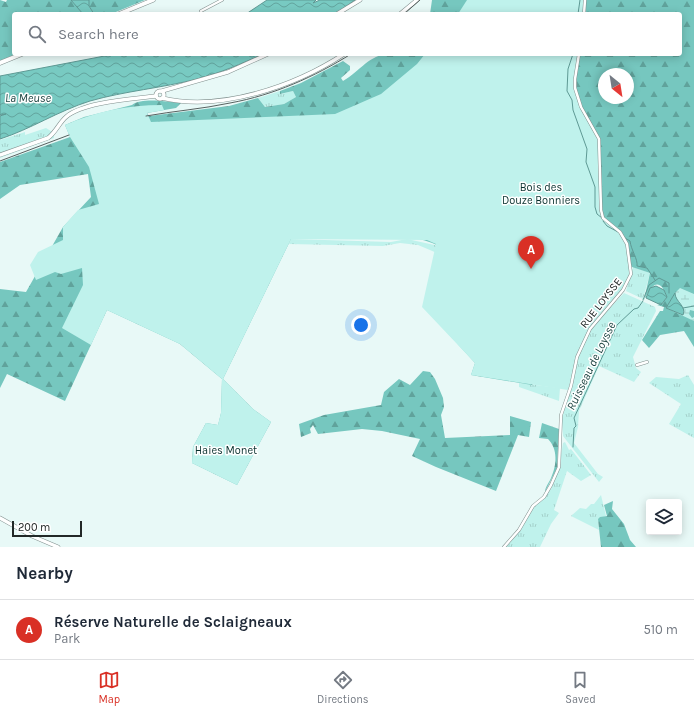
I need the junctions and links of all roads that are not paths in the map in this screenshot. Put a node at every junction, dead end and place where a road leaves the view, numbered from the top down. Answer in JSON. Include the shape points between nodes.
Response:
{"nodes":[{"id":1,"x":153,"y":0,"type":"edge"},
{"id":2,"x":222,"y":0,"type":"edge"},
{"id":3,"x":360,"y":0,"type":"edge"},
{"id":4,"x":417,"y":0,"type":"edge"},
{"id":5,"x":585,"y":0,"type":"edge"},
{"id":6,"x":201,"y":11,"type":"dead end"},
{"id":7,"x":124,"y":12,"type":"edge"},
{"id":8,"x":340,"y":12,"type":"edge"},
{"id":9,"x":402,"y":12,"type":"edge"},
{"id":10,"x":584,"y":12,"type":"edge"},
{"id":11,"x":17,"y":56,"type":"edge"},
{"id":12,"x":264,"y":56,"type":"edge"},
{"id":13,"x":340,"y":56,"type":"edge"},
{"id":14,"x":579,"y":56,"type":"edge"},
{"id":15,"x":0,"y":63,"type":"edge"},
{"id":16,"x":162,"y":91,"type":"junction"},
{"id":17,"x":156,"y":96,"type":"junction"},
{"id":18,"x":162,"y":98,"type":"junction"},
{"id":19,"x":0,"y":155,"type":"edge"},
{"id":20,"x":647,"y":362,"type":"dead end"},
{"id":21,"x":636,"y":365,"type":"dead end"},
{"id":22,"x":0,"y":518,"type":"edge"},
{"id":23,"x":58,"y":547,"type":"edge"},
{"id":24,"x":504,"y":547,"type":"edge"}],
"edges":[{"from":1,"to":7,"type":"main road"},
{"from":2,"to":6,"type":"street"},
{"from":3,"to":8,"type":"street"},
{"from":4,"to":9,"type":"street"},
{"from":5,"to":10,"type":"street"},
{"from":11,"to":15,"type":"main road"},
{"from":12,"to":16,"type":"street","via":[[228,72]]},
{"from":13,"to":18,"type":"street","via":[[274,88],[238,98],[206,102]]},
{"from":14,"to":24,"type":"street","name":"RUE LOYSSE","via":[[575,88],[581,107],[599,139],[601,210],[603,218],[622,235],[627,244],[632,270],[623,290],[590,329],[574,365],[571,386],[561,415],[559,468],[544,497],[533,506],[519,530]]},
{"from":16,"to":17,"type":"street","via":[[158,91]]},
{"from":16,"to":18,"type":"street"},
{"from":17,"to":18,"type":"street"},
{"from":17,"to":19,"type":"street","via":[[78,110],[65,117],[48,138]]},
{"from":20,"to":21,"type":"street"},
{"from":22,"to":23,"type":"street"}]}
